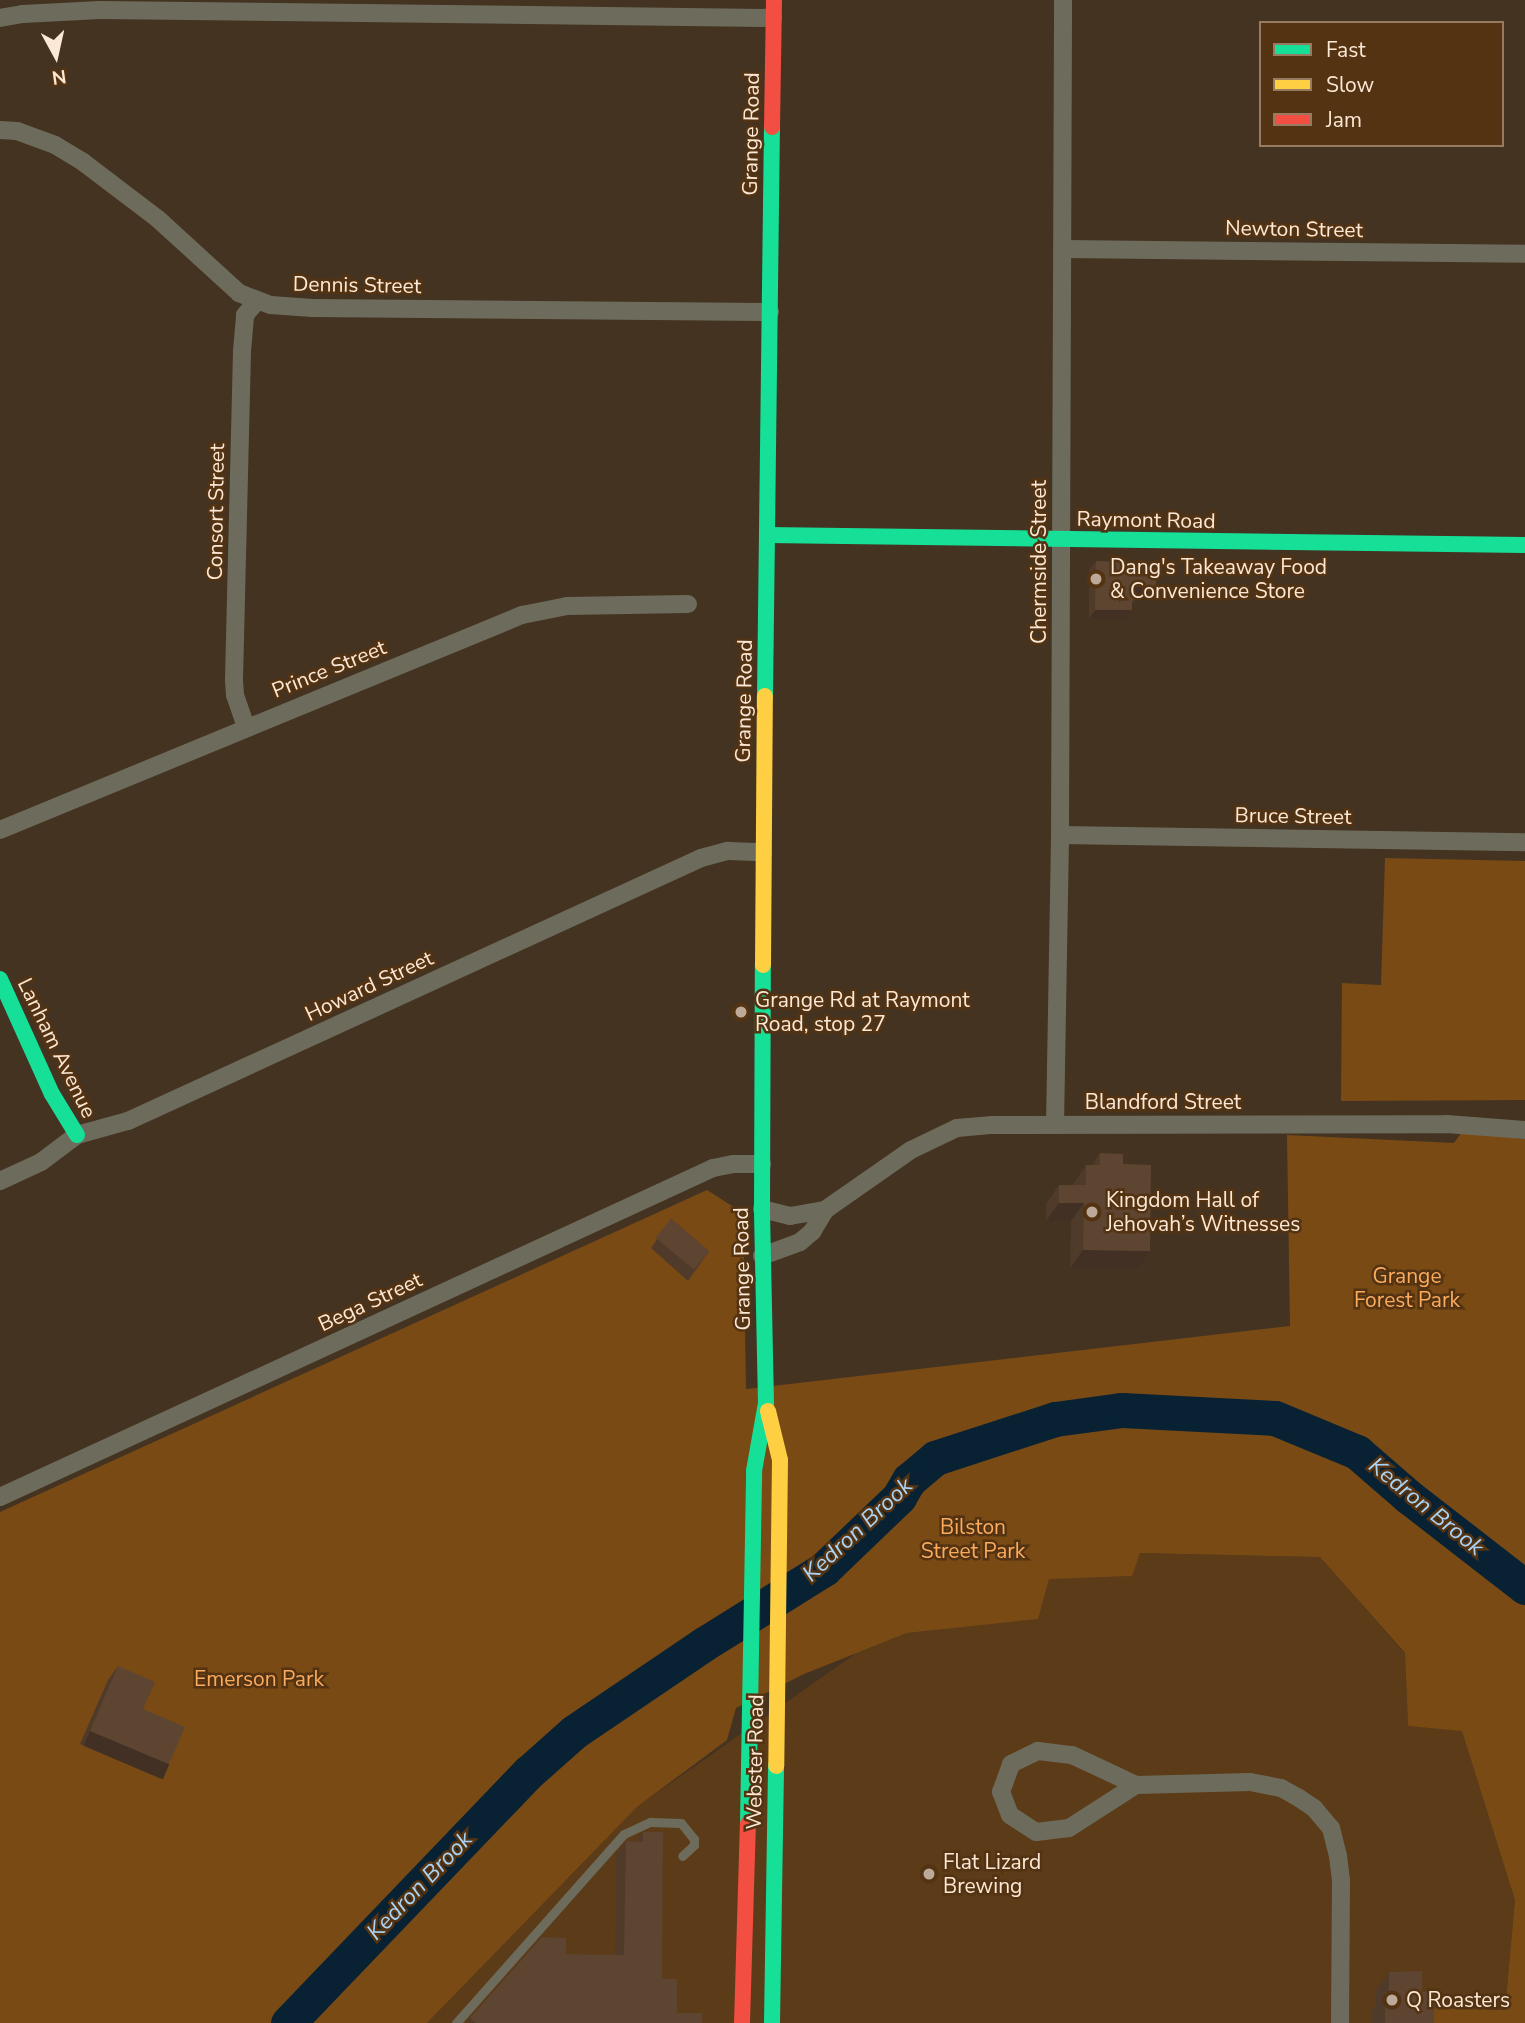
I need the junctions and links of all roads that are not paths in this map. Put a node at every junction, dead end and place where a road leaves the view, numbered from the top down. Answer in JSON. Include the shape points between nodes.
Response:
{"nodes":[{"id":1,"x":1063,"y":0,"type":"edge"},
{"id":2,"x":774,"y":9,"type":"edge"},
{"id":3,"x":0,"y":18,"type":"edge"},
{"id":4,"x":0,"y":130,"type":"edge"},
{"id":5,"x":1063,"y":249,"type":"junction"},
{"id":6,"x":1525,"y":254,"type":"edge"},
{"id":7,"x":257,"y":301,"type":"junction"},
{"id":8,"x":770,"y":312,"type":"junction"},
{"id":9,"x":767,"y":535,"type":"junction"},
{"id":10,"x":1061,"y":541,"type":"junction"},
{"id":11,"x":1525,"y":545,"type":"edge"},
{"id":12,"x":688,"y":604,"type":"dead end"},
{"id":13,"x":246,"y":727,"type":"junction"},
{"id":14,"x":0,"y":830,"type":"edge"},
{"id":15,"x":1060,"y":835,"type":"junction"},
{"id":16,"x":1525,"y":842,"type":"edge"},
{"id":17,"x":763,"y":852,"type":"junction"},
{"id":18,"x":0,"y":979,"type":"edge"},
{"id":19,"x":1055,"y":1125,"type":"junction"},
{"id":20,"x":1525,"y":1130,"type":"edge"},
{"id":21,"x":77,"y":1135,"type":"junction"},
{"id":22,"x":762,"y":1164,"type":"junction"},
{"id":23,"x":0,"y":1181,"type":"edge"},
{"id":24,"x":762,"y":1209,"type":"junction"},
{"id":25,"x":825,"y":1210,"type":"junction"},
{"id":26,"x":762,"y":1256,"type":"junction"},
{"id":27,"x":766,"y":1403,"type":"junction"},
{"id":28,"x":0,"y":1497,"type":"edge"},
{"id":29,"x":779,"y":1501,"type":"joint"},
{"id":30,"x":752,"y":1696,"type":"joint"},
{"id":31,"x":1136,"y":1785,"type":"junction"},
{"id":32,"x":682,"y":1856,"type":"dead end"},
{"id":33,"x":456,"y":2023,"type":"edge"},
{"id":34,"x":742,"y":2023,"type":"edge"},
{"id":35,"x":772,"y":2023,"type":"edge"},
{"id":36,"x":1340,"y":2023,"type":"edge"}],
"edges":[{"from":1,"to":5,"type":"street","name":"Chermside Street"},
{"from":2,"to":3,"type":"street","via":[[100,10]]},
{"from":2,"to":8,"type":"main road","name":"Grange Road"},
{"from":4,"to":7,"type":"street","name":"Dennis Street","via":[[17,131],[55,145],[83,162],[158,219],[239,293]]},
{"from":5,"to":6,"type":"street","name":"Newton Street"},
{"from":5,"to":10,"type":"street","name":"Chermside Street"},
{"from":7,"to":8,"type":"street","name":"Dennis Street","via":[[312,308]]},
{"from":7,"to":13,"type":"street","name":"Consort Street","via":[[244,314],[234,679],[234,695]]},
{"from":8,"to":9,"type":"main road","name":"Grange Road"},
{"from":9,"to":10,"type":"main road","name":"Raymont Road"},
{"from":9,"to":17,"type":"main road","name":"Grange Road"},
{"from":10,"to":11,"type":"main road","name":"Raymont Road"},
{"from":10,"to":15,"type":"street","name":"Chermside Street"},
{"from":12,"to":13,"type":"street","name":"Prince Street","via":[[540,610]]},
{"from":13,"to":14,"type":"street","name":"Prince Street"},
{"from":15,"to":16,"type":"street","name":"Bruce Street"},
{"from":15,"to":19,"type":"street","name":"Chermside Street"},
{"from":17,"to":21,"type":"street","name":"Howard Street","via":[[728,851],[701,858],[128,1121]]},
{"from":17,"to":22,"type":"main road","name":"Grange Road"},
{"from":18,"to":21,"type":"main road","name":"Lanham Avenue","via":[[52,1094]]},
{"from":19,"to":20,"type":"street","name":"Blandford Street","via":[[1447,1124]]},
{"from":19,"to":25,"type":"street","name":"Blandford Street","via":[[975,1126],[942,1132]]},
{"from":21,"to":23,"type":"street","name":"Howard Street","via":[[41,1162]]},
{"from":22,"to":24,"type":"main road","name":"Grange Road"},
{"from":22,"to":28,"type":"street","name":"Bega Street","via":[[713,1168]]},
{"from":24,"to":25,"type":"street","name":"Blandford Street","via":[[790,1216]]},
{"from":24,"to":26,"type":"main road","name":"Grange Road"},
{"from":25,"to":26,"type":"street","name":"Blandford Street","via":[[812,1232],[800,1241]]},
{"from":26,"to":27,"type":"main road","name":"Grange Road"},
{"from":27,"to":29,"type":"main road","name":"Grange Road","via":[[780,1460]]},
{"from":27,"to":30,"type":"main road","name":"Grange Road","via":[[754,1471]]},
{"from":29,"to":35,"type":"main road","name":"Webster Road"},
{"from":30,"to":34,"type":"main road","name":"Webster Road"},
{"from":31,"to":31,"type":"street","via":[[1069,1828],[1036,1832],[1010,1815],[1001,1792],[1011,1764],[1038,1751],[1072,1755]]},
{"from":31,"to":36,"type":"street","via":[[1250,1782],[1281,1788],[1314,1808],[1331,1828],[1341,1880]]},
{"from":32,"to":33,"type":"lane","via":[[694,1839],[681,1823],[650,1822],[624,1835]]}]}
